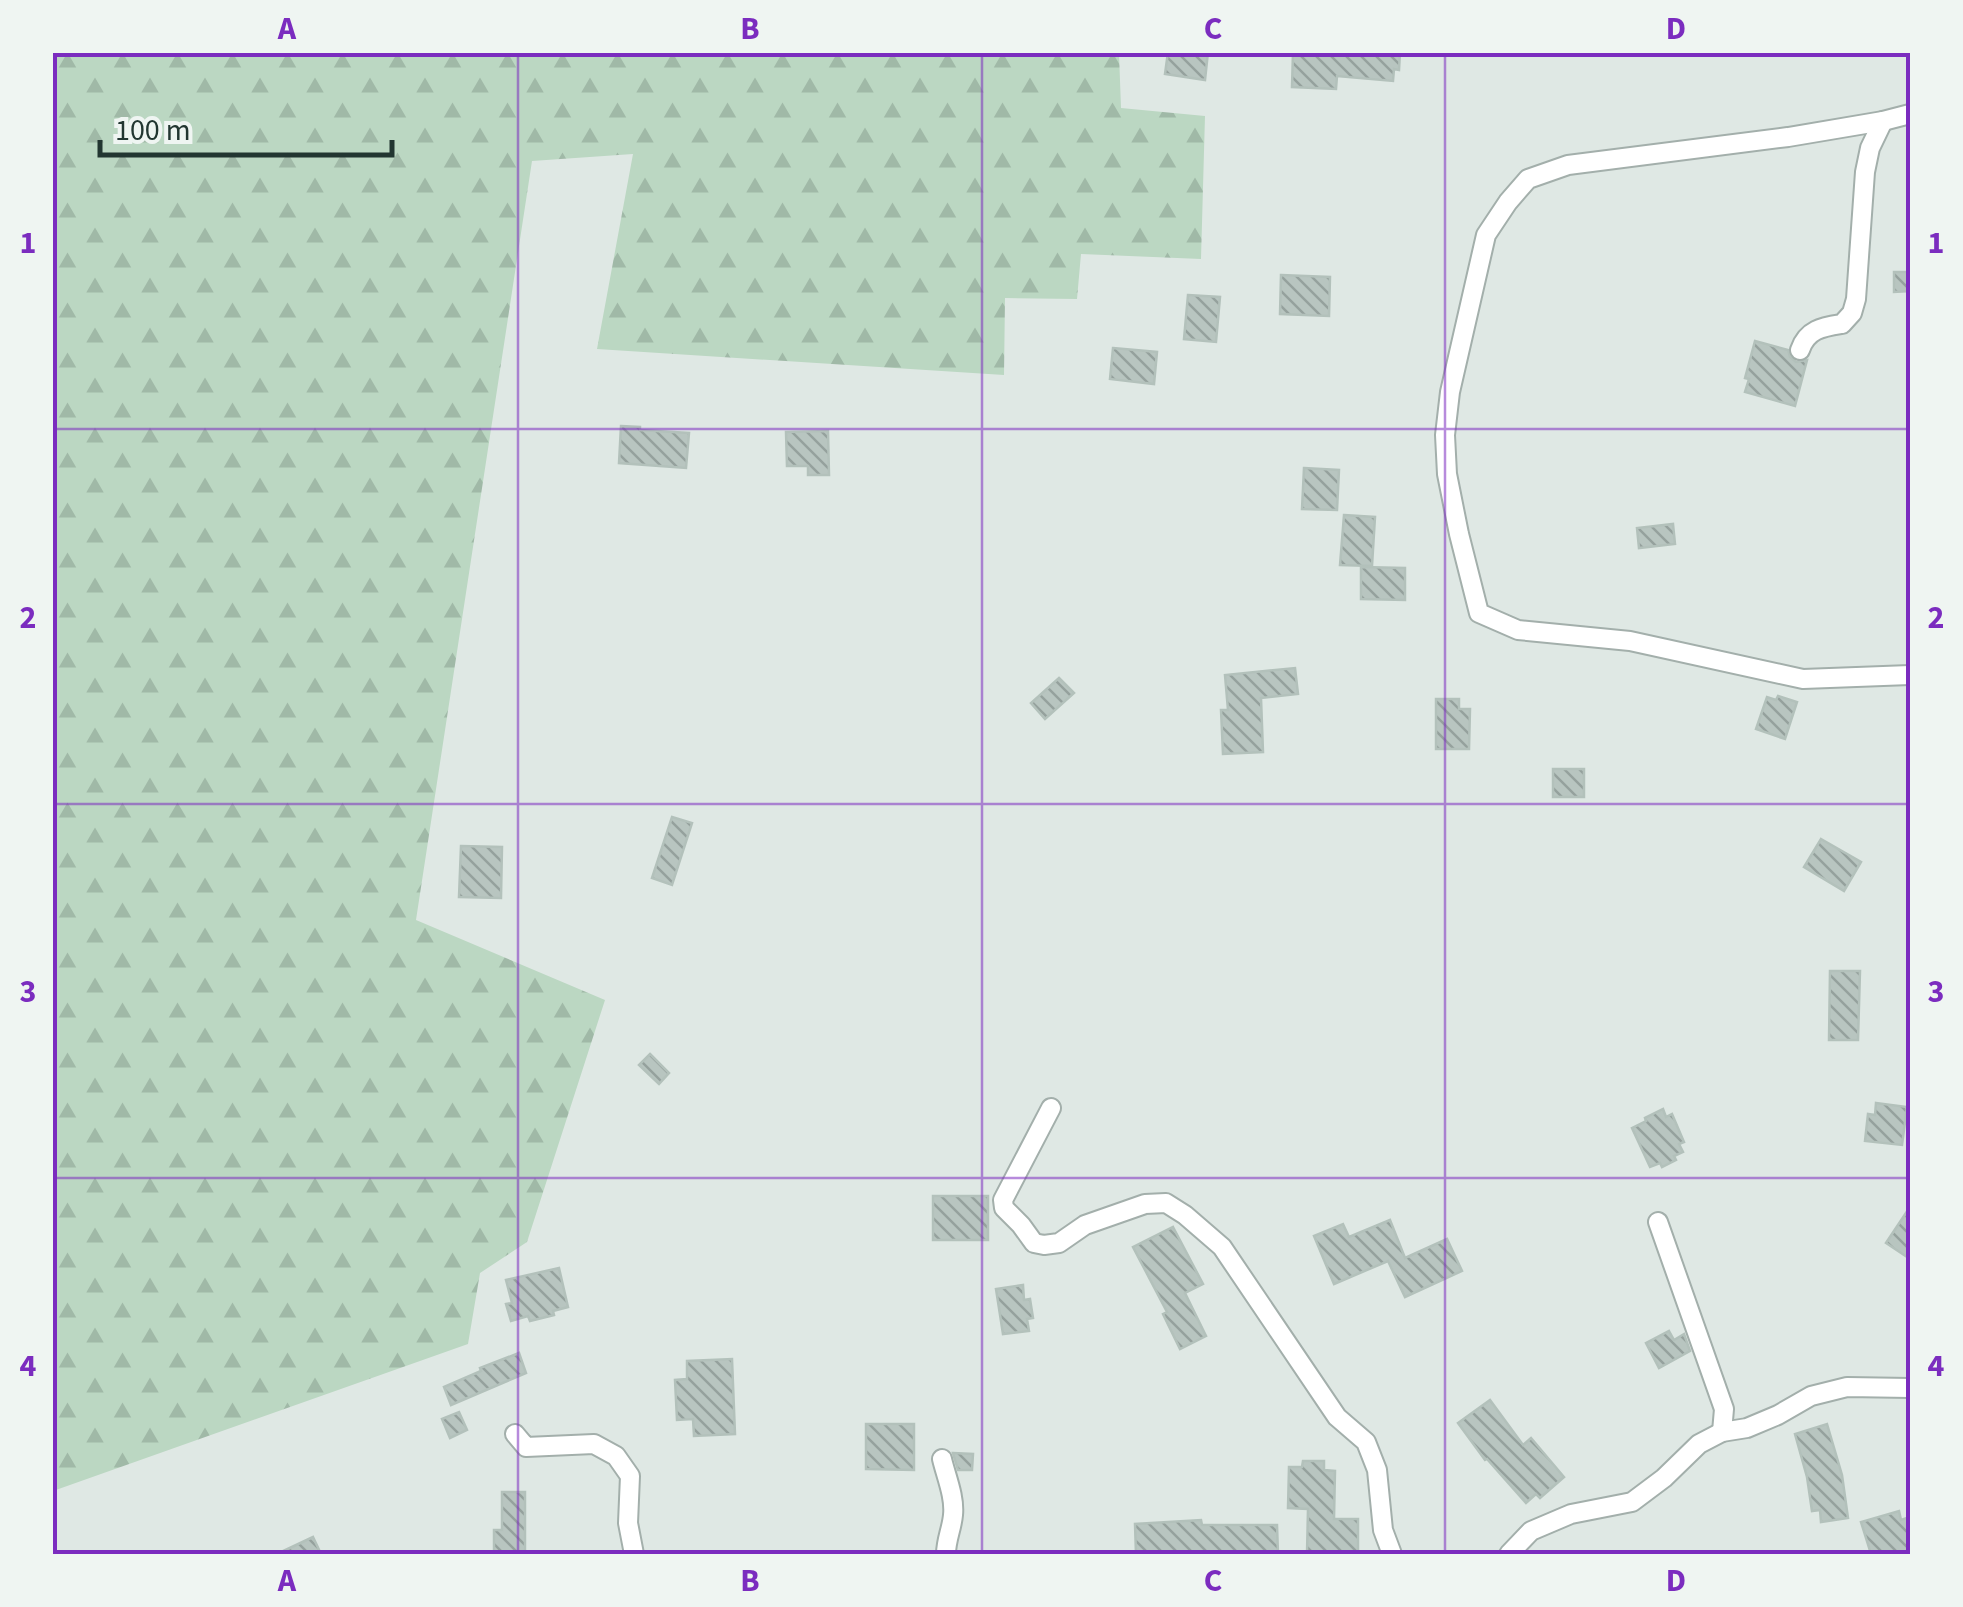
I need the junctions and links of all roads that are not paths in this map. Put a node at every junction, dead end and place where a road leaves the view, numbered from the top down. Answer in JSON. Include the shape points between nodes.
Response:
{"nodes":[{"id":1,"x":1910,"y":114,"type":"edge"},
{"id":2,"x":1883,"y":121,"type":"junction"},
{"id":3,"x":1800,"y":350,"type":"dead end"},
{"id":4,"x":1910,"y":675,"type":"edge"},
{"id":5,"x":1051,"y":1108,"type":"dead end"},
{"id":6,"x":1658,"y":1222,"type":"dead end"},
{"id":7,"x":1910,"y":1388,"type":"edge"},
{"id":8,"x":1722,"y":1432,"type":"junction"},
{"id":9,"x":516,"y":1434,"type":"dead end"},
{"id":10,"x":942,"y":1459,"type":"dead end"},
{"id":11,"x":634,"y":1554,"type":"edge"},
{"id":12,"x":946,"y":1554,"type":"edge"},
{"id":13,"x":1392,"y":1554,"type":"edge"},
{"id":14,"x":1509,"y":1554,"type":"edge"}],
"edges":[{"from":1,"to":2,"type":"street"},
{"from":2,"to":3,"type":"street","via":[[1865,172],[1852,314],[1842,324],[1818,328]]},
{"from":2,"to":4,"type":"street","via":[[1568,164],[1528,179],[1486,235],[1445,435],[1447,474],[1479,612],[1518,630],[1630,641],[1803,679]]},
{"from":5,"to":13,"type":"street","via":[[1004,1208],[1044,1246],[1144,1204],[1166,1203],[1185,1214],[1222,1248],[1337,1417],[1366,1442]]},
{"from":6,"to":8,"type":"street","via":[[1724,1409]]},
{"from":7,"to":8,"type":"street","via":[[1847,1387],[1811,1396],[1748,1428]]},
{"from":8,"to":14,"type":"street","via":[[1632,1502],[1571,1514],[1531,1531]]},
{"from":9,"to":11,"type":"street","via":[[526,1447],[594,1444],[616,1456],[630,1476]]},
{"from":10,"to":12,"type":"street","via":[[953,1516]]}]}
